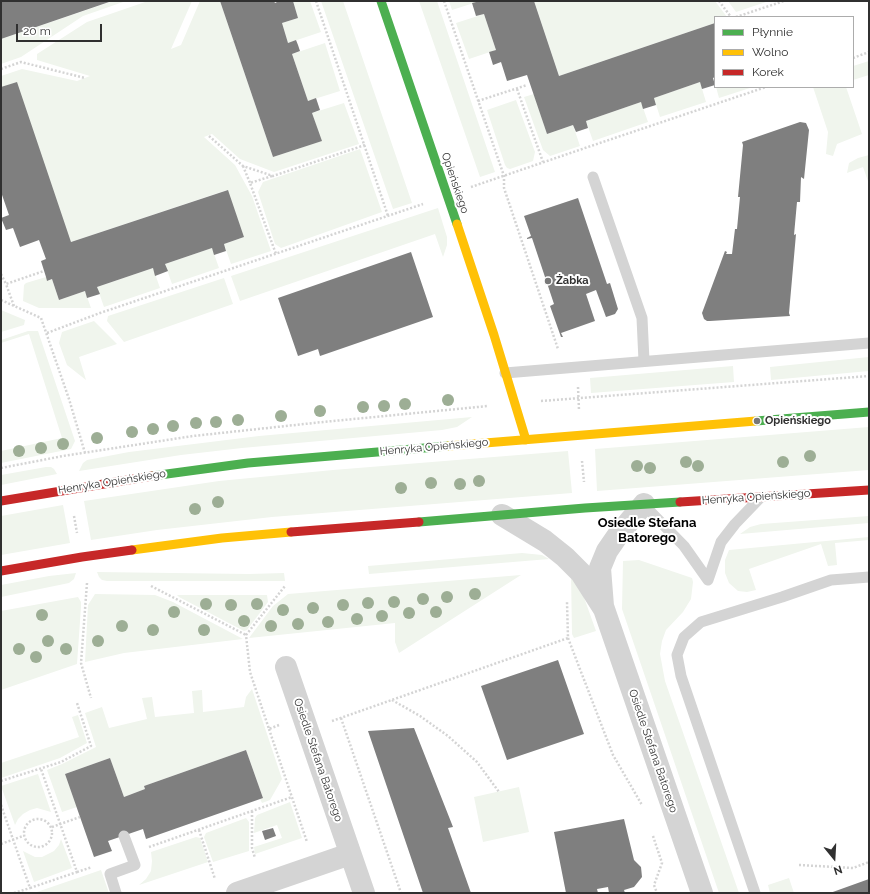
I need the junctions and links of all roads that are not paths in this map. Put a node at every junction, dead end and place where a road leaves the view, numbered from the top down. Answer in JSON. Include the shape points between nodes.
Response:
{"nodes":[{"id":1,"x":381,"y":1,"type":"edge"},
{"id":2,"x":593,"y":177,"type":"dead end"},
{"id":3,"x":869,"y":343,"type":"edge"},
{"id":4,"x":644,"y":361,"type":"junction"},
{"id":5,"x":505,"y":373,"type":"junction"},
{"id":6,"x":869,"y":412,"type":"edge"},
{"id":7,"x":526,"y":440,"type":"junction"},
{"id":8,"x":869,"y":490,"type":"edge"},
{"id":9,"x":761,"y":497,"type":"junction"},
{"id":10,"x":1,"y":501,"type":"edge"},
{"id":11,"x":644,"y":504,"type":"junction"},
{"id":12,"x":502,"y":514,"type":"junction"},
{"id":13,"x":1,"y":571,"type":"edge"},
{"id":14,"x":869,"y":576,"type":"edge"},
{"id":15,"x":604,"y":609,"type":"junction"},
{"id":16,"x":286,"y":666,"type":"dead end"},
{"id":17,"x":124,"y":836,"type":"dead end"},
{"id":18,"x":350,"y":854,"type":"junction"},
{"id":19,"x":227,"y":890,"type":"edge"},
{"id":20,"x":116,"y":893,"type":"edge"},
{"id":21,"x":364,"y":893,"type":"edge"},
{"id":22,"x":702,"y":893,"type":"edge"},
{"id":23,"x":755,"y":893,"type":"edge"}],
"edges":[{"from":1,"to":5,"type":"street","name":"Opieńskiego"},
{"from":2,"to":4,"type":"lane","via":[[642,318]]},
{"from":3,"to":4,"type":"lane"},
{"from":4,"to":5,"type":"lane"},
{"from":5,"to":7,"type":"street","name":"Opieńskiego"},
{"from":6,"to":7,"type":"street","name":"Henryka Opieńskiego"},
{"from":7,"to":10,"type":"street","name":"Henryka Opieńskiego","via":[[256,462]]},
{"from":8,"to":9,"type":"street","name":"Henryka Opieńskiego"},
{"from":9,"to":11,"type":"street","name":"Henryka Opieńskiego"},
{"from":9,"to":11,"type":"lane","via":[[721,542],[708,580],[684,546]]},
{"from":11,"to":12,"type":"street","name":"Henryka Opieńskiego"},
{"from":11,"to":15,"type":"street","via":[[607,551],[600,568]]},
{"from":12,"to":13,"type":"street","name":"Henryka Opieńskiego","via":[[222,538]]},
{"from":12,"to":15,"type":"street","via":[[565,557],[581,573]]},
{"from":14,"to":23,"type":"lane","via":[[831,580],[700,622],[684,637],[677,655],[681,676]]},
{"from":15,"to":22,"type":"street","name":"Osiedle Stefana Batorego"},
{"from":16,"to":18,"type":"street","name":"Osiedle Stefana Batorego"},
{"from":17,"to":20,"type":"lane","via":[[135,865],[110,874]]},
{"from":18,"to":19,"type":"street","via":[[264,884]]},
{"from":18,"to":21,"type":"street","name":"Osiedle Stefana Batorego"}]}
